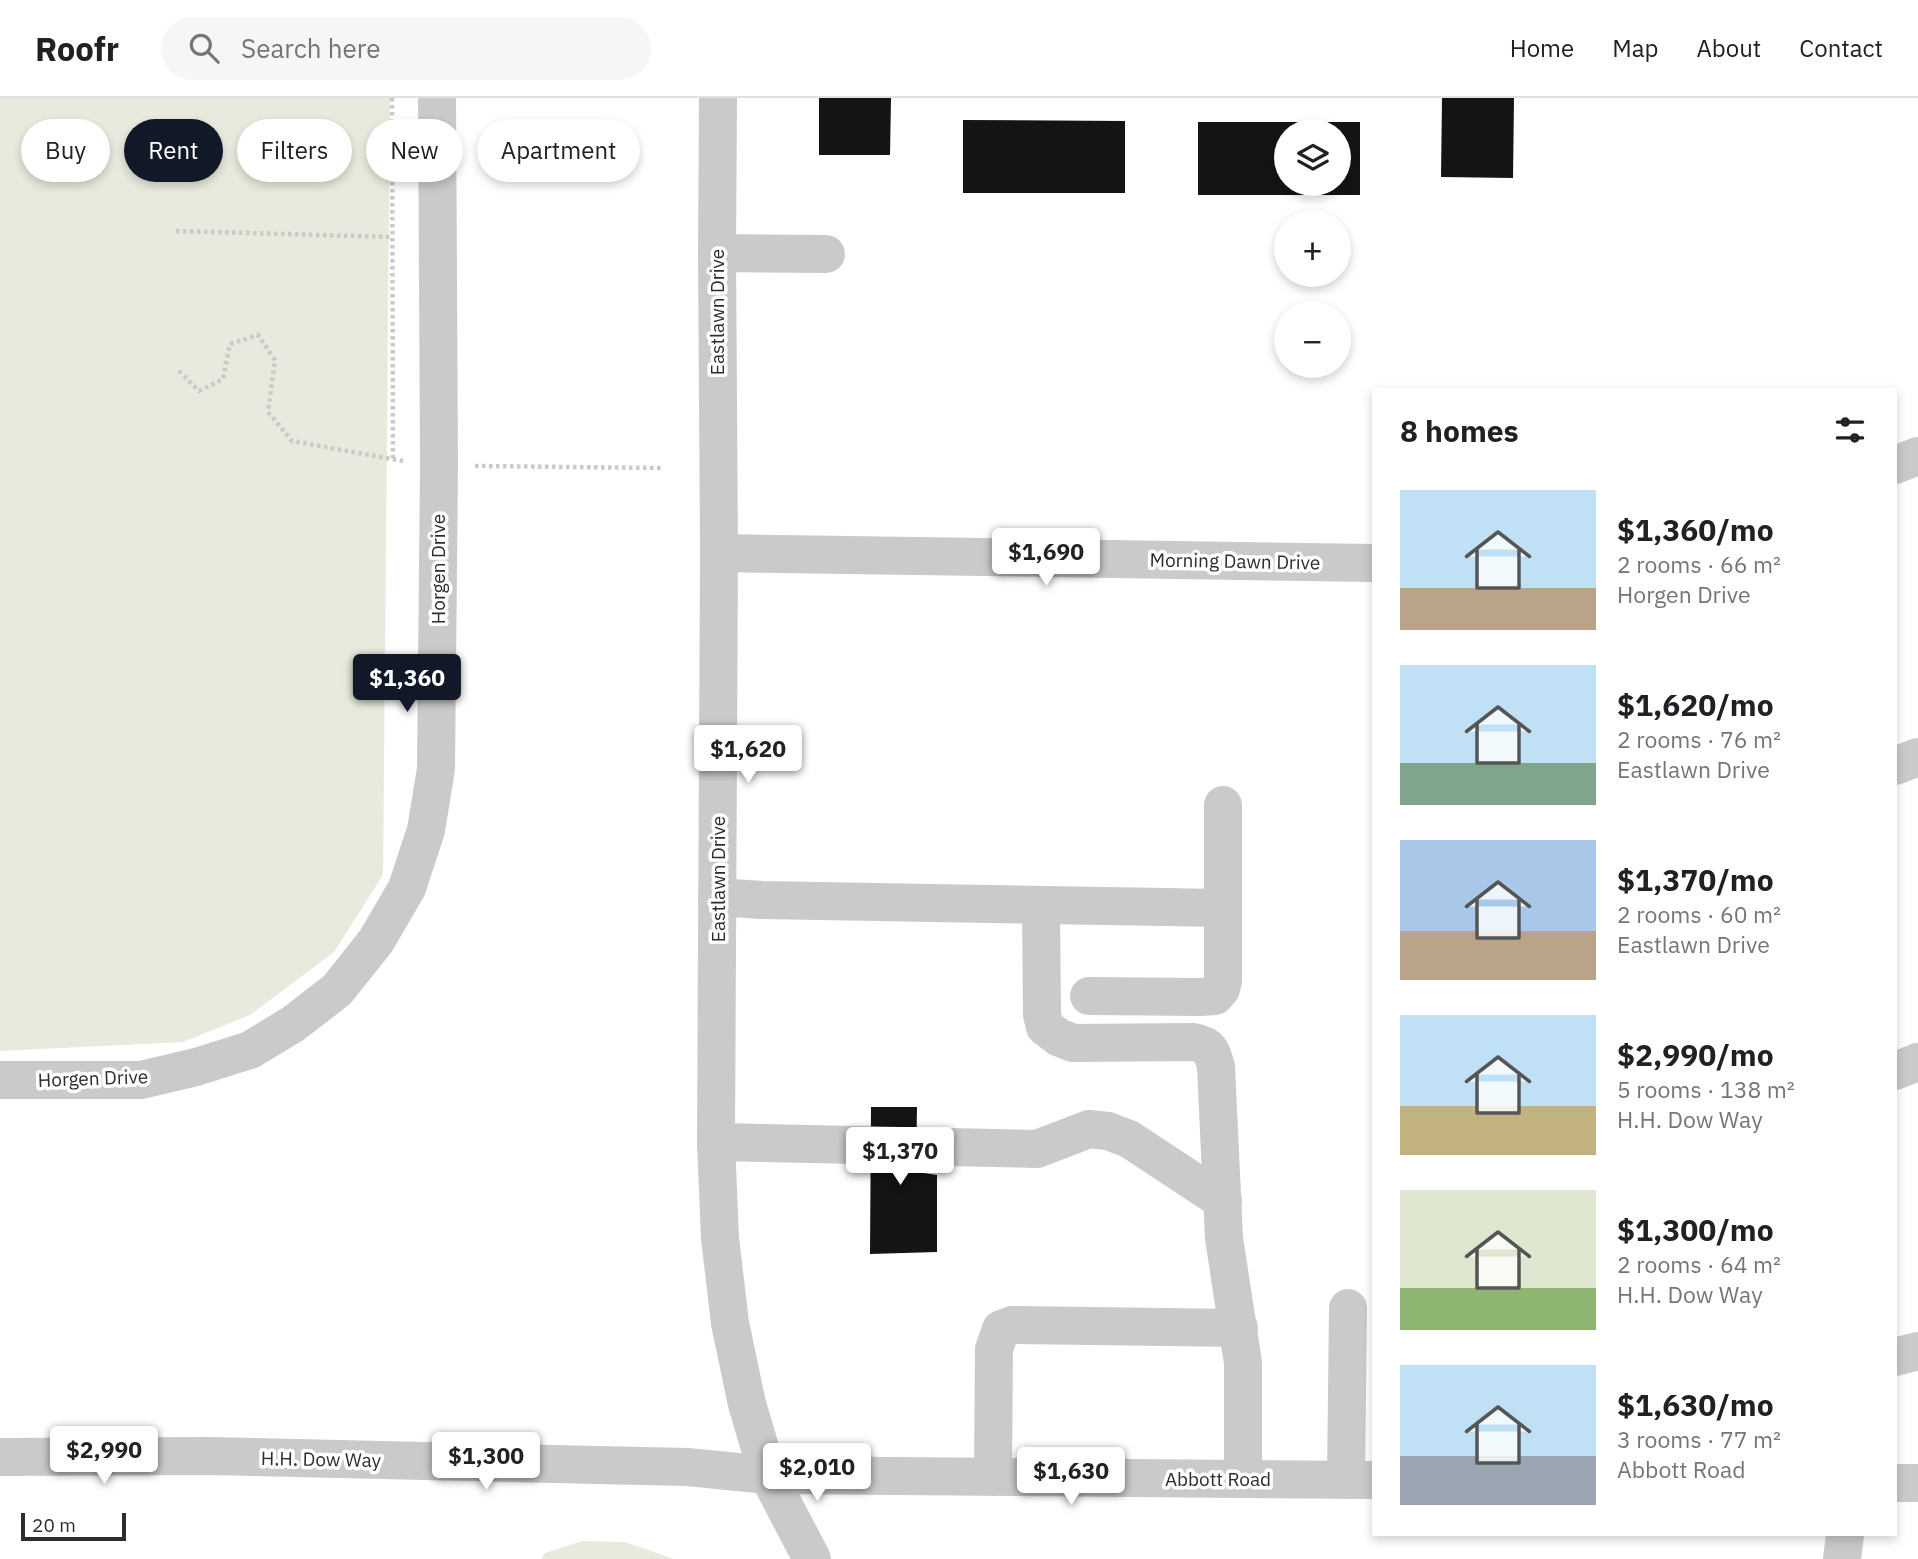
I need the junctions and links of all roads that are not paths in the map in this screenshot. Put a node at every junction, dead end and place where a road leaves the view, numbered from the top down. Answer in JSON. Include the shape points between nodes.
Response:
{"nodes":[{"id":1,"x":437,"y":98,"type":"edge"},
{"id":2,"x":718,"y":98,"type":"edge"},
{"id":3,"x":717,"y":253,"type":"junction"},
{"id":4,"x":826,"y":254,"type":"dead end"},
{"id":5,"x":1918,"y":456,"type":"edge"},
{"id":6,"x":1897,"y":463,"type":"edge"},
{"id":7,"x":719,"y":553,"type":"junction"},
{"id":8,"x":1372,"y":563,"type":"edge"},
{"id":9,"x":1918,"y":757,"type":"edge"},
{"id":10,"x":1897,"y":764,"type":"edge"},
{"id":11,"x":1223,"y":805,"type":"dead end"},
{"id":12,"x":718,"y":897,"type":"junction"},
{"id":13,"x":1041,"y":905,"type":"junction"},
{"id":14,"x":1223,"y":908,"type":"junction"},
{"id":15,"x":1089,"y":996,"type":"dead end"},
{"id":16,"x":1918,"y":1062,"type":"edge"},
{"id":17,"x":1897,"y":1069,"type":"edge"},
{"id":18,"x":0,"y":1080,"type":"edge"},
{"id":19,"x":716,"y":1142,"type":"junction"},
{"id":20,"x":1223,"y":1200,"type":"junction"},
{"id":21,"x":1348,"y":1308,"type":"dead end"},
{"id":22,"x":1239,"y":1328,"type":"junction"},
{"id":23,"x":1918,"y":1351,"type":"edge"},
{"id":24,"x":1897,"y":1356,"type":"edge"},
{"id":25,"x":0,"y":1457,"type":"edge"},
{"id":26,"x":768,"y":1475,"type":"junction"},
{"id":27,"x":993,"y":1477,"type":"junction"},
{"id":28,"x":1243,"y":1479,"type":"junction"},
{"id":29,"x":1360,"y":1480,"type":"edge"},
{"id":30,"x":1897,"y":1483,"type":"edge"},
{"id":31,"x":1918,"y":1483,"type":"edge"},
{"id":32,"x":1845,"y":1536,"type":"edge"},
{"id":33,"x":813,"y":1559,"type":"edge"},
{"id":34,"x":1842,"y":1559,"type":"edge"}],
"edges":[{"from":1,"to":18,"type":"street","name":"Horgen Drive","via":[[436,769],[426,830],[407,888],[376,941],[337,990],[250,1050],[141,1080]]},
{"from":2,"to":3,"type":"street","name":"Eastlawn Drive"},
{"from":3,"to":4,"type":"street"},
{"from":3,"to":7,"type":"street","name":"Eastlawn Drive"},
{"from":5,"to":6,"type":"street"},
{"from":7,"to":8,"type":"street","name":"Morning Dawn Drive"},
{"from":7,"to":12,"type":"street","name":"Eastlawn Drive"},
{"from":9,"to":10,"type":"street"},
{"from":11,"to":14,"type":"street"},
{"from":12,"to":13,"type":"street"},
{"from":12,"to":19,"type":"street","name":"Eastlawn Drive"},
{"from":13,"to":14,"type":"street"},
{"from":13,"to":20,"type":"street","via":[[1045,1027],[1073,1043],[1193,1042],[1204,1044],[1213,1053]]},
{"from":14,"to":15,"type":"street","via":[[1223,981],[1215,996]]},
{"from":16,"to":17,"type":"street"},
{"from":19,"to":20,"type":"street","via":[[1037,1149],[1089,1129],[1108,1131],[1129,1139]]},
{"from":19,"to":26,"type":"street","name":"Eastlawn Drive","via":[[730,1323]]},
{"from":20,"to":22,"type":"street","via":[[1224,1238]]},
{"from":21,"to":29,"type":"street"},
{"from":22,"to":27,"type":"street","via":[[1012,1325],[1001,1329],[994,1349]]},
{"from":22,"to":28,"type":"street"},
{"from":23,"to":24,"type":"street"},
{"from":25,"to":26,"type":"street","name":"H.H. Dow Way","via":[[208,1456],[687,1467]]},
{"from":26,"to":27,"type":"street","name":"Abbott Road"},
{"from":26,"to":33,"type":"street","name":"Eastlawn Drive"},
{"from":27,"to":28,"type":"street","name":"Abbott Road"},
{"from":28,"to":29,"type":"street","name":"Abbott Road"},
{"from":30,"to":31,"type":"street"},
{"from":32,"to":34,"type":"street"}]}
